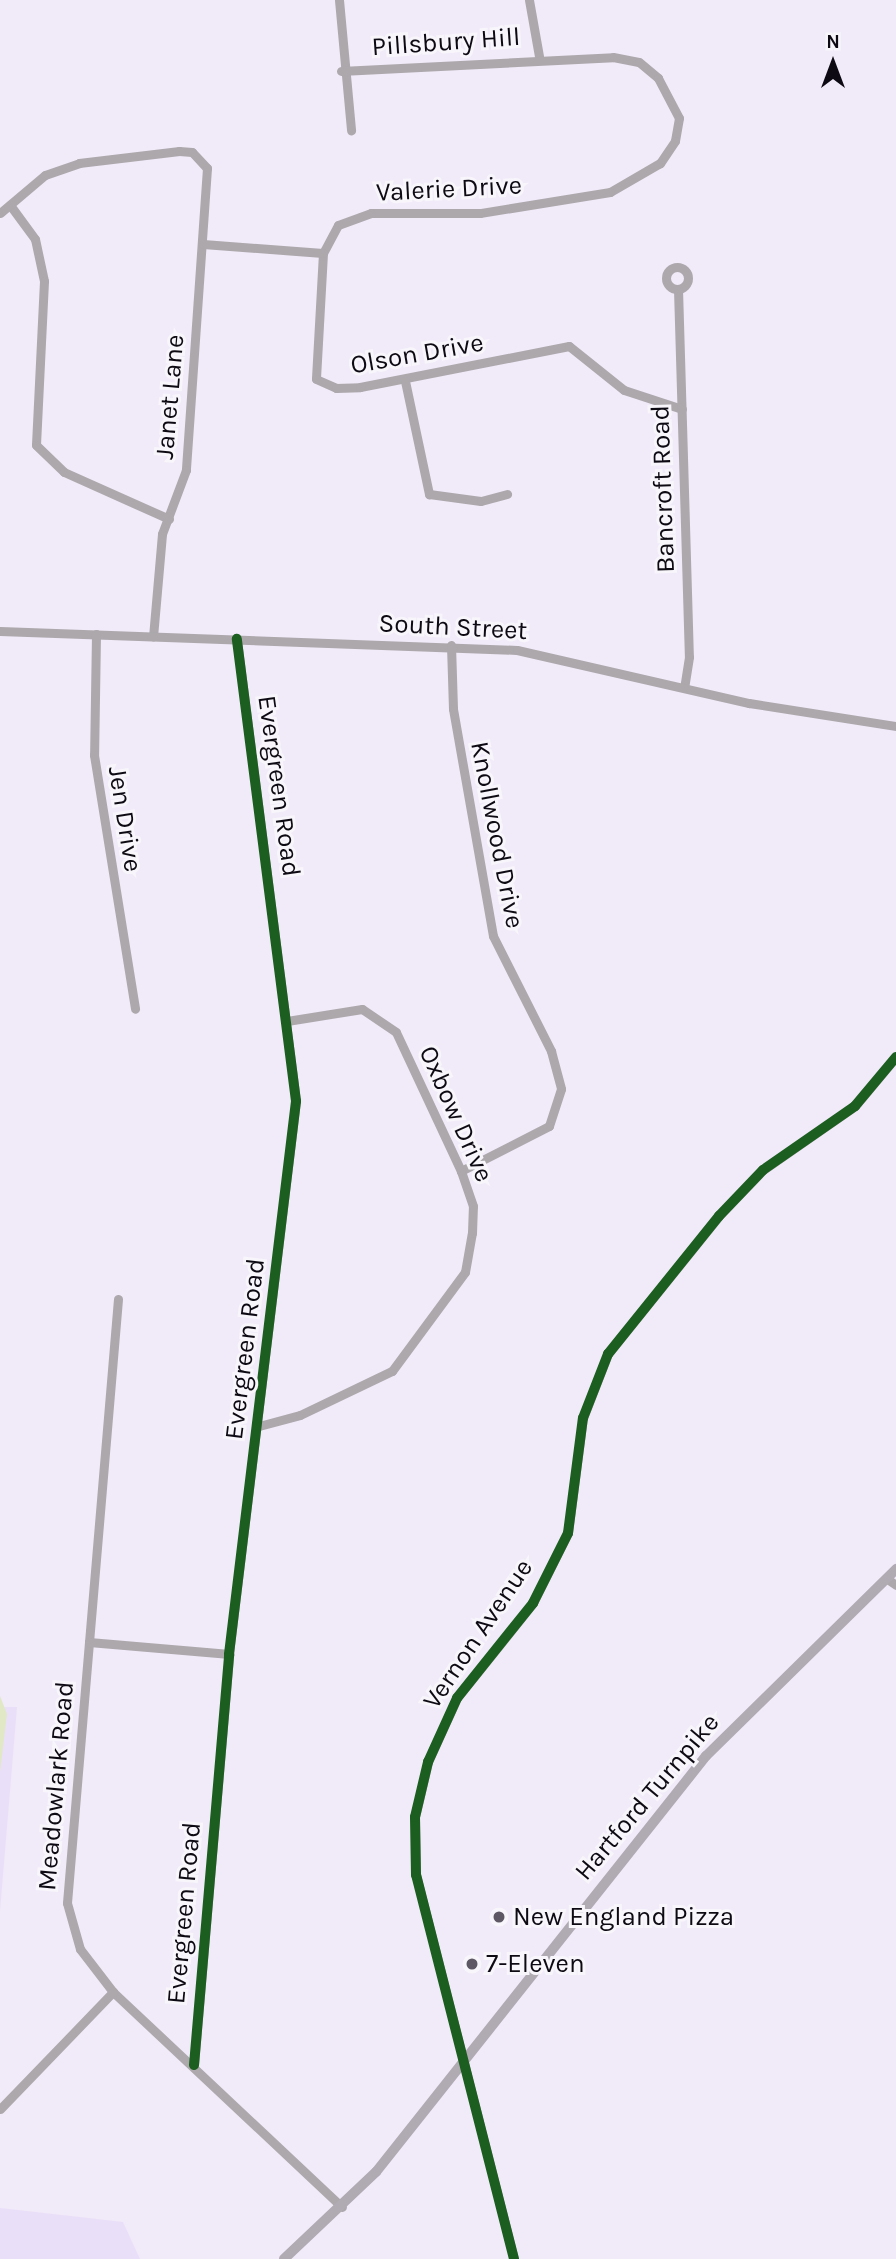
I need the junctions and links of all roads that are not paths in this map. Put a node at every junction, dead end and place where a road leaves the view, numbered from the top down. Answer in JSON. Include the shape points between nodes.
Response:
{"nodes":[{"id":1,"x":339,"y":0,"type":"edge"},
{"id":2,"x":529,"y":0,"type":"edge"},
{"id":3,"x":539,"y":56,"type":"junction"},
{"id":4,"x":341,"y":71,"type":"junction"},
{"id":5,"x":351,"y":130,"type":"dead end"},
{"id":6,"x":10,"y":205,"type":"junction"},
{"id":7,"x":0,"y":213,"type":"edge"},
{"id":8,"x":203,"y":244,"type":"junction"},
{"id":9,"x":323,"y":253,"type":"junction"},
{"id":10,"x":678,"y":289,"type":"dead end"},
{"id":11,"x":405,"y":381,"type":"junction"},
{"id":12,"x":682,"y":409,"type":"junction"},
{"id":13,"x":507,"y":494,"type":"dead end"},
{"id":14,"x":169,"y":519,"type":"junction"},
{"id":15,"x":0,"y":631,"type":"edge"},
{"id":16,"x":96,"y":635,"type":"junction"},
{"id":17,"x":153,"y":637,"type":"junction"},
{"id":18,"x":237,"y":639,"type":"junction"},
{"id":19,"x":452,"y":645,"type":"junction"},
{"id":20,"x":684,"y":687,"type":"junction"},
{"id":21,"x":896,"y":726,"type":"edge"},
{"id":22,"x":135,"y":1009,"type":"dead end"},
{"id":23,"x":287,"y":1021,"type":"junction"},
{"id":24,"x":896,"y":1057,"type":"edge"},
{"id":25,"x":461,"y":1171,"type":"junction"},
{"id":26,"x":118,"y":1299,"type":"dead end"},
{"id":27,"x":259,"y":1426,"type":"junction"},
{"id":28,"x":896,"y":1569,"type":"edge"},
{"id":29,"x":891,"y":1582,"type":"edge"},
{"id":30,"x":89,"y":1642,"type":"junction"},
{"id":31,"x":229,"y":1654,"type":"junction"},
{"id":32,"x":113,"y":1992,"type":"junction"},
{"id":33,"x":466,"y":2062,"type":"junction"},
{"id":34,"x":194,"y":2065,"type":"junction"},
{"id":35,"x":0,"y":2109,"type":"edge"},
{"id":36,"x":342,"y":2207,"type":"junction"},
{"id":37,"x":284,"y":2259,"type":"edge"},
{"id":38,"x":514,"y":2259,"type":"edge"}],
"edges":[{"from":1,"to":4,"type":"street","name":"Pillsbury Hill"},
{"from":2,"to":3,"type":"street","name":"Pillsbury Hill"},
{"from":3,"to":4,"type":"street","name":"Pillsbury Hill"},
{"from":3,"to":9,"type":"street","name":"Valerie Drive","via":[[639,62],[673,98],[679,117],[675,141],[660,163],[610,192],[582,199],[480,213],[351,218],[328,238]]},
{"from":4,"to":5,"type":"street","name":"Pillsbury Hill"},
{"from":6,"to":7,"type":"street"},
{"from":6,"to":8,"type":"street","name":"Janet Lane","via":[[45,175],[79,163],[179,151],[201,158],[207,168]]},
{"from":6,"to":14,"type":"street","via":[[35,239],[44,281],[36,445],[64,472]]},
{"from":8,"to":9,"type":"street"},
{"from":8,"to":14,"type":"street","name":"Janet Lane","via":[[186,470]]},
{"from":9,"to":11,"type":"street","name":"Olson Drive","via":[[316,379],[336,388]]},
{"from":10,"to":12,"type":"street","name":"Bancroft Road"},
{"from":11,"to":12,"type":"street","name":"Olson Drive","via":[[569,346],[624,390]]},
{"from":11,"to":13,"type":"street","via":[[429,494],[481,501]]},
{"from":12,"to":20,"type":"street","name":"Bancroft Road","via":[[689,657]]},
{"from":14,"to":17,"type":"street","name":"Janet Lane","via":[[158,559]]},
{"from":15,"to":16,"type":"street","name":"South Street"},
{"from":16,"to":17,"type":"street","name":"South Street"},
{"from":16,"to":22,"type":"street","name":"Jen Drive","via":[[94,755]]},
{"from":17,"to":18,"type":"street","name":"South Street"},
{"from":18,"to":19,"type":"street","name":"South Street"},
{"from":18,"to":23,"type":"street","name":"Evergreen Road"},
{"from":19,"to":20,"type":"street","name":"South Street","via":[[561,655]]},
{"from":19,"to":25,"type":"street","name":"Knollwood Drive","via":[[453,709],[493,936],[551,1051],[561,1089],[549,1126]]},
{"from":20,"to":21,"type":"street","name":"South Street"},
{"from":23,"to":25,"type":"street","name":"Oxbow Drive","via":[[362,1009],[381,1016],[396,1032]]},
{"from":23,"to":27,"type":"street","name":"Evergreen Road","via":[[296,1101]]},
{"from":24,"to":33,"type":"street","name":"Vernon Avenue","via":[[855,1106],[763,1171],[727,1206],[608,1354],[583,1418],[568,1533],[533,1602],[477,1670],[442,1728],[416,1803],[412,1839],[424,1912]]},
{"from":25,"to":27,"type":"street","name":"Oxbow Drive","via":[[473,1206],[470,1255],[423,1336],[372,1384]]},
{"from":26,"to":30,"type":"street","name":"Meadowlark Road"},
{"from":27,"to":31,"type":"street","name":"Evergreen Road"},
{"from":28,"to":29,"type":"main road","name":"Hartford Turnpike"},
{"from":29,"to":33,"type":"main road","name":"Hartford Turnpike","via":[[664,1804]]},
{"from":30,"to":31,"type":"street"},
{"from":30,"to":32,"type":"street","name":"Meadowlark Road","via":[[67,1903],[80,1949]]},
{"from":31,"to":34,"type":"street","name":"Evergreen Road"},
{"from":32,"to":34,"type":"street","name":"Meadowlark Road"},
{"from":32,"to":35,"type":"street"},
{"from":33,"to":36,"type":"main road","name":"Hartford Turnpike"},
{"from":33,"to":38,"type":"street","name":"Vernon Avenue"},
{"from":34,"to":36,"type":"street","name":"Meadowlark Road"},
{"from":36,"to":37,"type":"main road","name":"Hartford Turnpike"}]}
